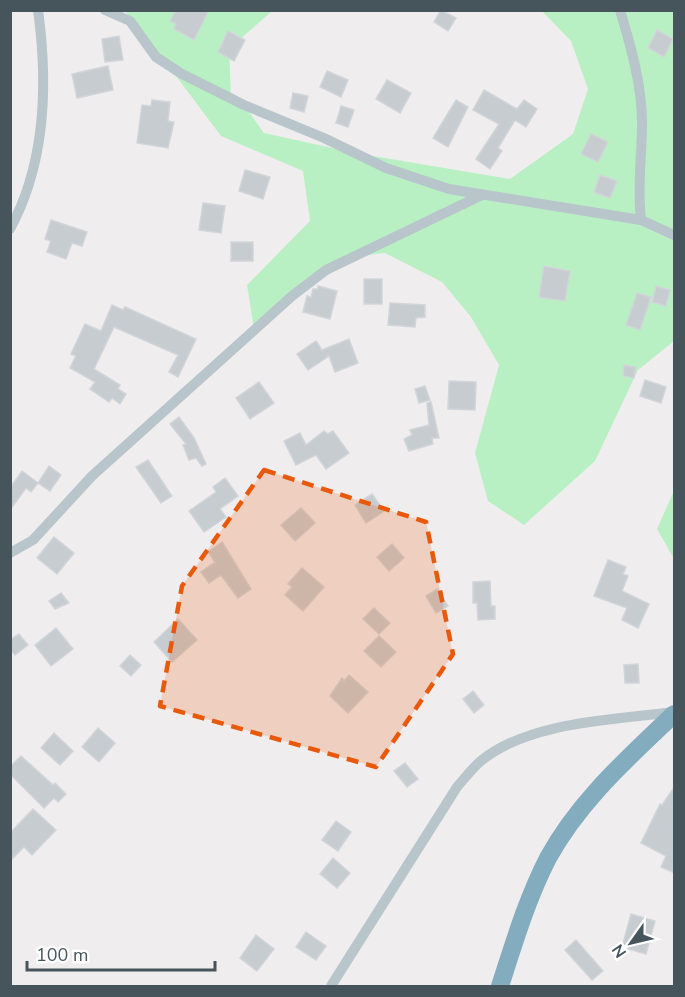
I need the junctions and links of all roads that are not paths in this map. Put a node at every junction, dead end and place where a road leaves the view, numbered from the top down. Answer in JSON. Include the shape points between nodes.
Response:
{"nodes":[{"id":1,"x":38,"y":10,"type":"edge"},
{"id":2,"x":105,"y":10,"type":"edge"},
{"id":3,"x":620,"y":10,"type":"edge"},
{"id":4,"x":482,"y":195,"type":"junction"},
{"id":5,"x":641,"y":220,"type":"junction"},
{"id":6,"x":10,"y":229,"type":"edge"},
{"id":7,"x":675,"y":235,"type":"edge"},
{"id":8,"x":10,"y":553,"type":"edge"},
{"id":9,"x":675,"y":713,"type":"edge"},
{"id":10,"x":331,"y":987,"type":"edge"},
{"id":11,"x":500,"y":987,"type":"edge"}],
"edges":[{"from":1,"to":6,"type":"street","via":[[42,130],[33,172]]},
{"from":2,"to":4,"type":"street","via":[[129,21],[156,57],[244,105],[386,168],[449,189]]},
{"from":3,"to":5,"type":"street","via":[[634,57],[642,122],[638,194]]},
{"from":4,"to":5,"type":"street"},
{"from":4,"to":8,"type":"street","via":[[326,270],[92,476],[33,540]]},
{"from":5,"to":7,"type":"street"},
{"from":9,"to":10,"type":"street","via":[[561,727],[510,743],[482,760],[457,787]]},
{"from":9,"to":11,"type":"highway","via":[[614,771],[577,814],[549,857],[522,916]]}]}
